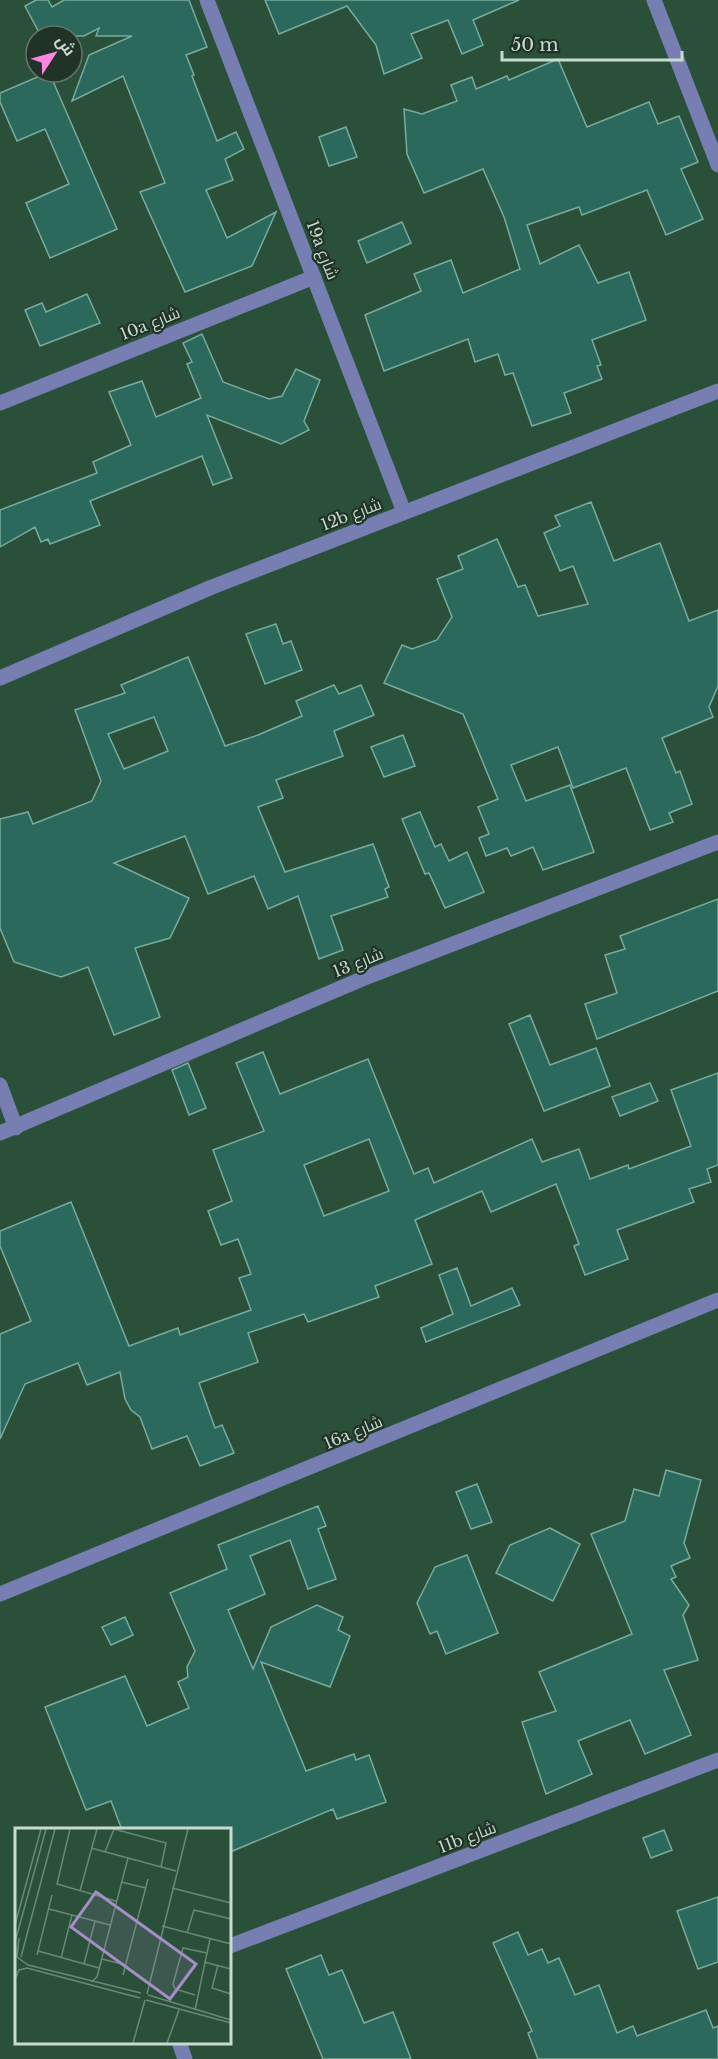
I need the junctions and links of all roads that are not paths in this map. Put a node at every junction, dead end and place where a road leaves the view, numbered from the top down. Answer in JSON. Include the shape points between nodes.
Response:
{"nodes":[{"id":1,"x":207,"y":0,"type":"edge"},
{"id":2,"x":654,"y":0,"type":"edge"},
{"id":3,"x":718,"y":165,"type":"edge"},
{"id":4,"x":314,"y":277,"type":"junction"},
{"id":5,"x":718,"y":391,"type":"edge"},
{"id":6,"x":0,"y":403,"type":"edge"},
{"id":7,"x":404,"y":512,"type":"junction"},
{"id":8,"x":0,"y":678,"type":"edge"},
{"id":9,"x":718,"y":842,"type":"edge"},
{"id":10,"x":0,"y":1085,"type":"edge"},
{"id":11,"x":16,"y":1128,"type":"junction"},
{"id":12,"x":0,"y":1133,"type":"edge"},
{"id":13,"x":718,"y":1300,"type":"edge"},
{"id":14,"x":0,"y":1594,"type":"edge"},
{"id":15,"x":718,"y":1760,"type":"edge"},
{"id":16,"x":231,"y":1946,"type":"edge"},
{"id":17,"x":179,"y":2044,"type":"edge"},
{"id":18,"x":185,"y":2059,"type":"edge"}],
"edges":[{"from":1,"to":4,"type":"street","name":"19a شارع"},
{"from":2,"to":3,"type":"street"},
{"from":4,"to":6,"type":"street","name":"10a شارع"},
{"from":4,"to":7,"type":"street","name":"19a شارع"},
{"from":5,"to":7,"type":"street","name":"12b شارع"},
{"from":7,"to":8,"type":"street","name":"12b شارع","via":[[212,587]]},
{"from":9,"to":11,"type":"street","name":"شارع 13","via":[[362,979]]},
{"from":10,"to":11,"type":"street"},
{"from":11,"to":12,"type":"street","name":"شارع 13"},
{"from":13,"to":14,"type":"street","name":"16a شارع"},
{"from":15,"to":16,"type":"street","name":"11b شارع"},
{"from":17,"to":18,"type":"street"}]}
